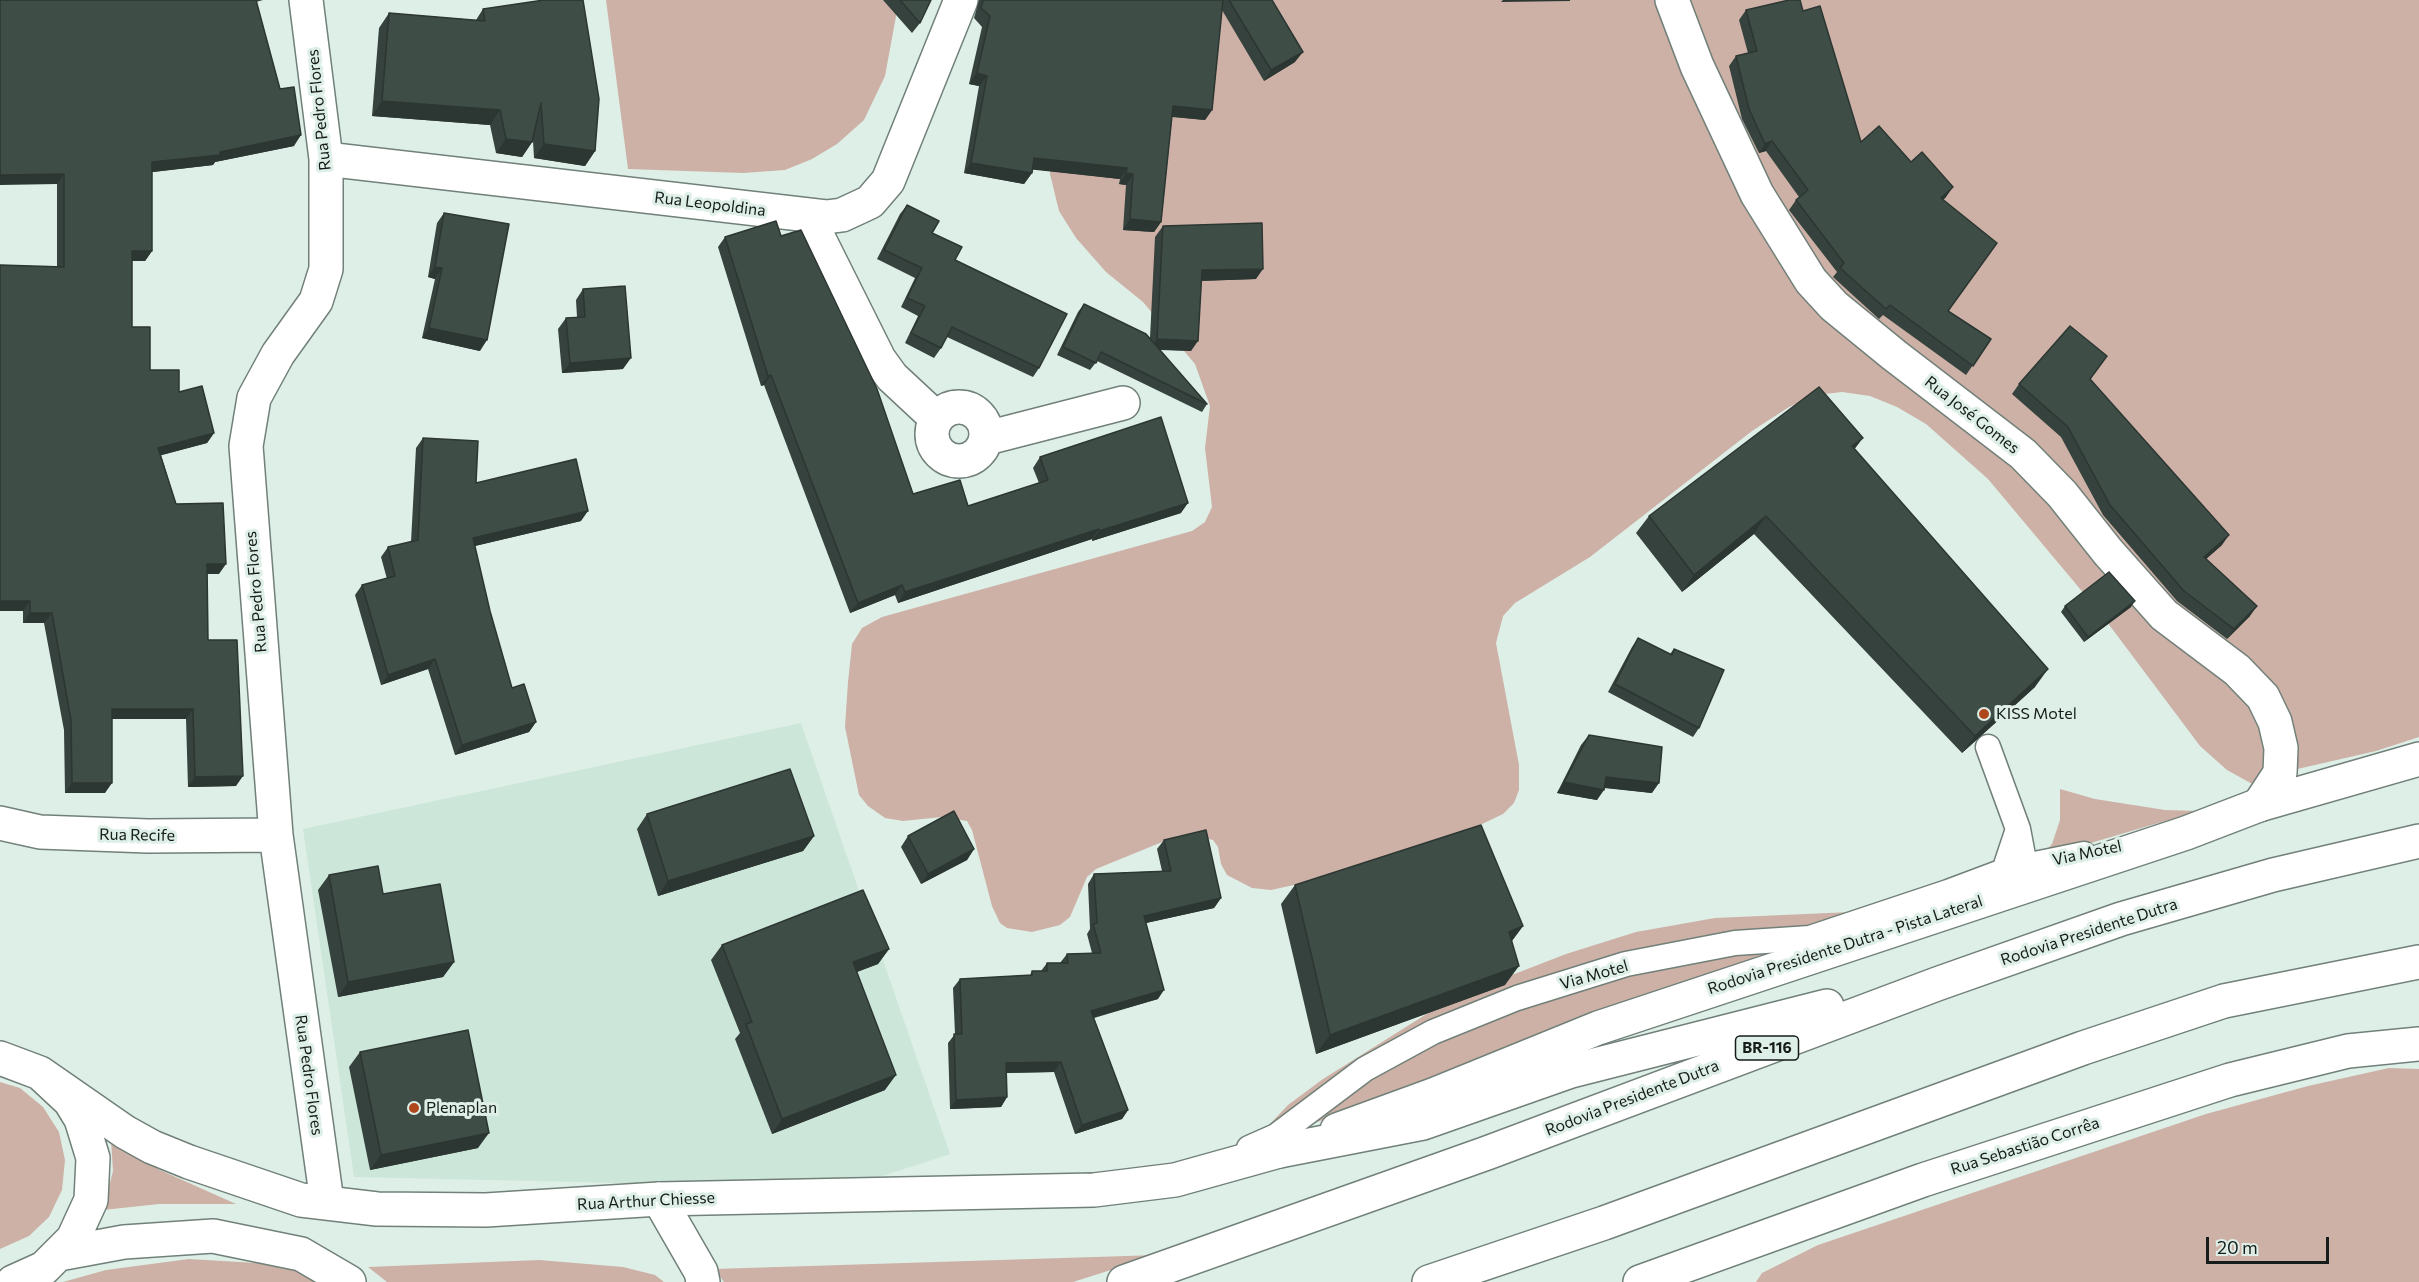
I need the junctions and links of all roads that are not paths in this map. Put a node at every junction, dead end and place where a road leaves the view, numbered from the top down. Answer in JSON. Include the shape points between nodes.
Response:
{"nodes":[{"id":1,"x":306,"y":0,"type":"edge"},
{"id":2,"x":961,"y":0,"type":"edge"},
{"id":3,"x":1672,"y":0,"type":"edge"},
{"id":4,"x":326,"y":159,"type":"junction"},
{"id":5,"x":807,"y":215,"type":"junction"},
{"id":6,"x":1124,"y":403,"type":"dead end"},
{"id":7,"x":1988,"y":747,"type":"edge"},
{"id":8,"x":2419,"y":759,"type":"edge"},
{"id":9,"x":2259,"y":805,"type":"junction"},
{"id":10,"x":0,"y":823,"type":"edge"},
{"id":11,"x":2018,"y":830,"type":"junction"},
{"id":12,"x":2186,"y":833,"type":"junction"},
{"id":13,"x":276,"y":835,"type":"junction"},
{"id":14,"x":2419,"y":841,"type":"edge"},
{"id":15,"x":1942,"y":903,"type":"junction"},
{"id":16,"x":2121,"y":918,"type":"junction"},
{"id":17,"x":2419,"y":962,"type":"edge"},
{"id":18,"x":2419,"y":1044,"type":"edge"},
{"id":19,"x":0,"y":1058,"type":"edge"},
{"id":20,"x":40,"y":1073,"type":"junction"},
{"id":21,"x":1279,"y":1152,"type":"junction"},
{"id":22,"x":1175,"y":1180,"type":"junction"},
{"id":23,"x":659,"y":1199,"type":"junction"},
{"id":24,"x":327,"y":1202,"type":"junction"},
{"id":25,"x":1604,"y":1223,"type":"junction"},
{"id":26,"x":59,"y":1254,"type":"junction"},
{"id":27,"x":13,"y":1282,"type":"edge"},
{"id":28,"x":349,"y":1282,"type":"edge"},
{"id":29,"x":703,"y":1282,"type":"edge"},
{"id":30,"x":1124,"y":1282,"type":"edge"},
{"id":31,"x":1429,"y":1282,"type":"edge"},
{"id":32,"x":1478,"y":1282,"type":"edge"},
{"id":33,"x":1640,"y":1282,"type":"edge"}],
"edges":[{"from":1,"to":4,"type":"main road","name":"Rua Pedro Flores"},
{"from":2,"to":5,"type":"main road","name":"Rua Leopoldina","via":[[884,188],[850,213]]},
{"from":3,"to":9,"type":"main road","name":"Rua José Gomes","via":[[1697,66],[1757,194],[1811,281],[1851,320],[2023,454],[2164,615],[2237,670],[2263,697],[2281,748],[2280,773]]},
{"from":4,"to":5,"type":"main road","name":"Rua Leopoldina"},
{"from":4,"to":13,"type":"main road","name":"Rua Pedro Flores","via":[[327,240],[322,287],[254,399],[246,446]]},
{"from":5,"to":6,"type":"main road","via":[[879,359],[936,418],[952,407],[969,409],[983,420],[987,438]]},
{"from":7,"to":11,"type":"lane","name":"Via Motel"},
{"from":8,"to":9,"type":"main road","name":"Rodovia Presidente Dutra - Pista Lateral"},
{"from":9,"to":12,"type":"main road","name":"Rodovia Presidente Dutra - Pista Lateral"},
{"from":10,"to":13,"type":"main road","name":"Rua Recife","via":[[40,832]]},
{"from":11,"to":12,"type":"lane","name":"Via Motel","via":[[2025,866]]},
{"from":11,"to":15,"type":"lane","name":"Via Motel","via":[[2004,871]]},
{"from":12,"to":15,"type":"main road","name":"Rodovia Presidente Dutra - Pista Lateral"},
{"from":13,"to":24,"type":"main road","name":"Rua Pedro Flores"},
{"from":14,"to":16,"type":"main road","name":"Rodovia Presidente Dutra","number":"BR-116","via":[[2273,875]]},
{"from":15,"to":21,"type":"main road","name":"Rodovia Presidente Dutra - Pista Lateral","via":[[1598,1028]]},
{"from":15,"to":22,"type":"lane","name":"Via Motel","via":[[1810,938],[1735,943],[1636,962],[1517,998],[1433,1032],[1365,1069],[1276,1136]]},
{"from":16,"to":21,"type":"main road","via":[[1996,943],[1838,1004],[1571,1071],[1423,1123]]},
{"from":16,"to":30,"type":"main road","name":"Rodovia Presidente Dutra","number":"BR-116","via":[[1487,1153]]},
{"from":17,"to":25,"type":"main road","via":[[2224,1001],[2083,1048]]},
{"from":18,"to":33,"type":"main road","name":"Rua Sebastião Corrêa","via":[[2348,1051],[2230,1080],[1923,1180]]},
{"from":19,"to":20,"type":"main road"},
{"from":20,"to":24,"type":"main road","name":"Rua Arthur Chiesse","via":[[93,1112],[152,1147],[261,1188],[301,1200]]},
{"from":20,"to":26,"type":"main road","via":[[70,1101],[81,1119],[93,1158],[94,1180],[87,1210],[73,1239]]},
{"from":21,"to":22,"type":"main road","name":"Rua Arthur Chiesse"},
{"from":22,"to":23,"type":"main road","name":"Rua Arthur Chiesse","via":[[1094,1190]]},
{"from":23,"to":24,"type":"main road","name":"Rua Arthur Chiesse","via":[[486,1210],[377,1209]]},
{"from":23,"to":29,"type":"main road"},
{"from":25,"to":31,"type":"main road"},
{"from":25,"to":32,"type":"main road","via":[[1517,1269]]},
{"from":26,"to":27,"type":"main road","via":[[44,1268]]},
{"from":26,"to":28,"type":"main road","via":[[124,1242],[213,1236],[301,1254]]}]}
